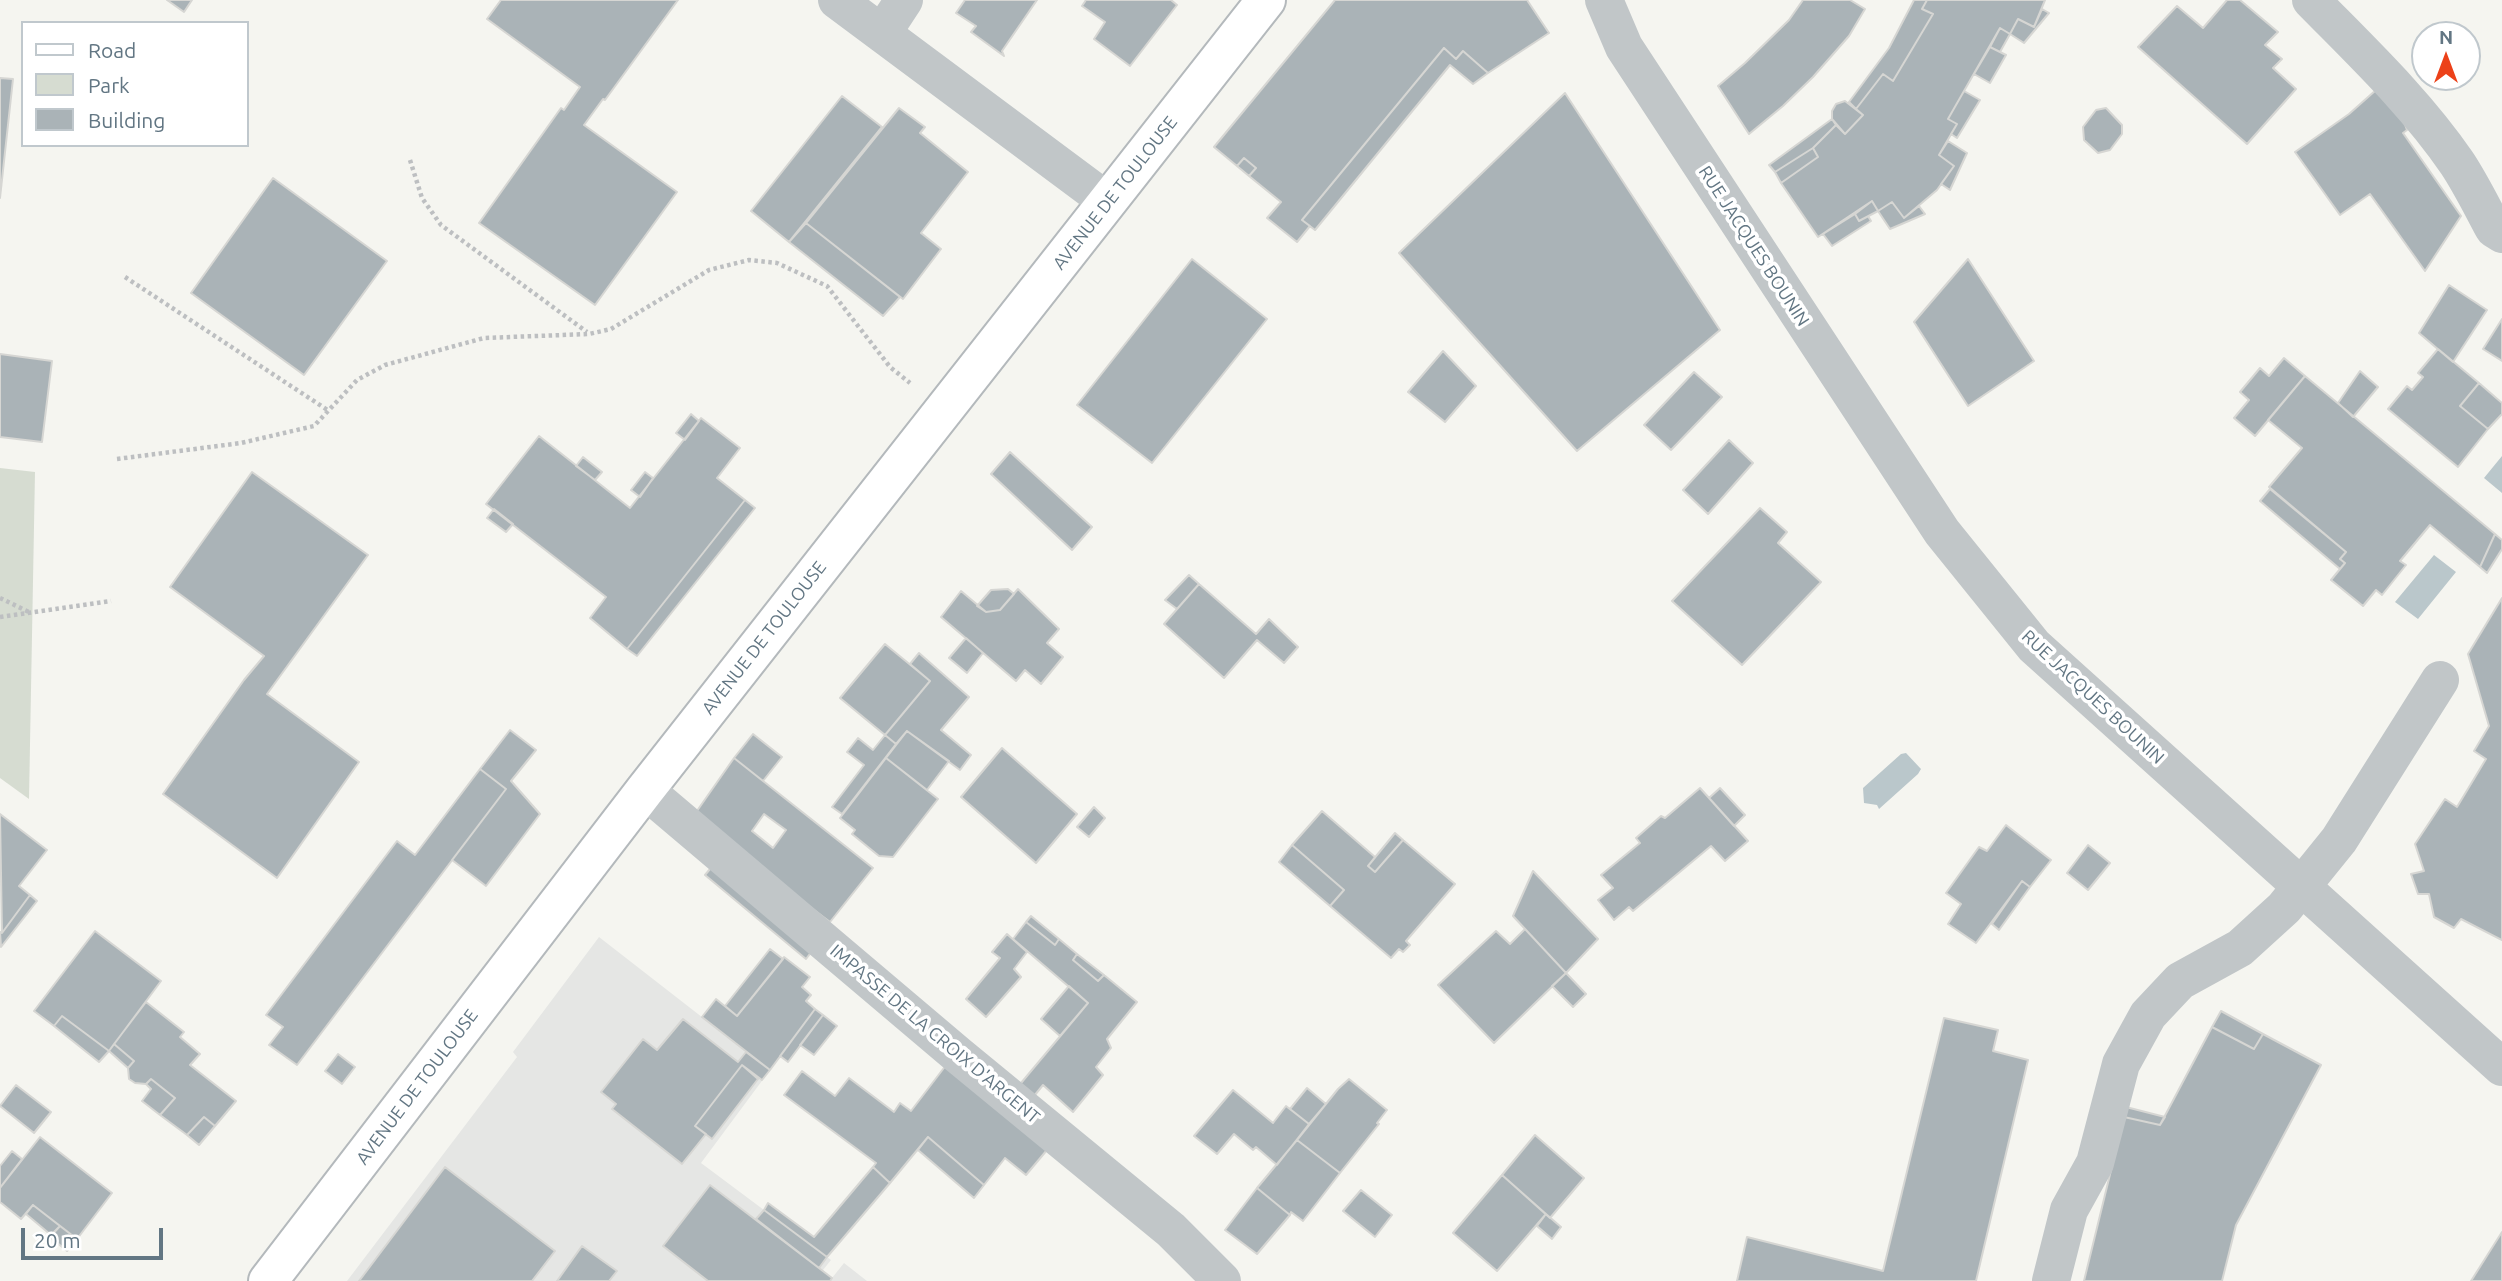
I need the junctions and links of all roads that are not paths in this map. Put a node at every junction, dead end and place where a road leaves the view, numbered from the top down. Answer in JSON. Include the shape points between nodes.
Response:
{"nodes":[{"id":1,"x":837,"y":0,"type":"edge"},
{"id":2,"x":904,"y":0,"type":"edge"},
{"id":3,"x":1266,"y":0,"type":"edge"},
{"id":4,"x":1574,"y":0,"type":"edge"},
{"id":5,"x":1604,"y":0,"type":"edge"},
{"id":6,"x":2311,"y":0,"type":"edge"},
{"id":7,"x":883,"y":32,"type":"junction"},
{"id":8,"x":1624,"y":47,"type":"junction"},
{"id":9,"x":1107,"y":201,"type":"junction"},
{"id":10,"x":2502,"y":234,"type":"edge"},
{"id":11,"x":2440,"y":680,"type":"dead end"},
{"id":12,"x":645,"y":790,"type":"junction"},
{"id":13,"x":2302,"y":886,"type":"junction"},
{"id":14,"x":2502,"y":1067,"type":"edge"},
{"id":15,"x":268,"y":1281,"type":"edge"},
{"id":16,"x":1222,"y":1281,"type":"edge"},
{"id":17,"x":2051,"y":1281,"type":"edge"}],
"edges":[{"from":1,"to":7,"type":"street"},
{"from":2,"to":7,"type":"street"},
{"from":3,"to":9,"type":"main road","name":"AVENUE DE TOULOUSE"},
{"from":4,"to":8,"type":"street","name":"RUE JACQUES BOUNIN"},
{"from":5,"to":8,"type":"street","name":"RUE JACQUES BOUNIN"},
{"from":6,"to":10,"type":"street","via":[[2430,128],[2458,164],[2494,229]]},
{"from":7,"to":9,"type":"street"},
{"from":8,"to":13,"type":"street","name":"RUE JACQUES BOUNIN","via":[[1942,532],[1975,574],[2034,646]]},
{"from":9,"to":12,"type":"main road","name":"AVENUE DE TOULOUSE"},
{"from":11,"to":13,"type":"street","via":[[2339,840]]},
{"from":12,"to":15,"type":"main road","name":"AVENUE DE TOULOUSE"},
{"from":12,"to":16,"type":"street","name":"IMPASSE DE LA CROIX D'ARGENT","via":[[1171,1230]]},
{"from":13,"to":14,"type":"street","name":"RUE JACQUES BOUNIN"},
{"from":13,"to":17,"type":"street","via":[[2240,948],[2180,981],[2148,1014],[2121,1064],[2095,1163],[2069,1210]]}]}
